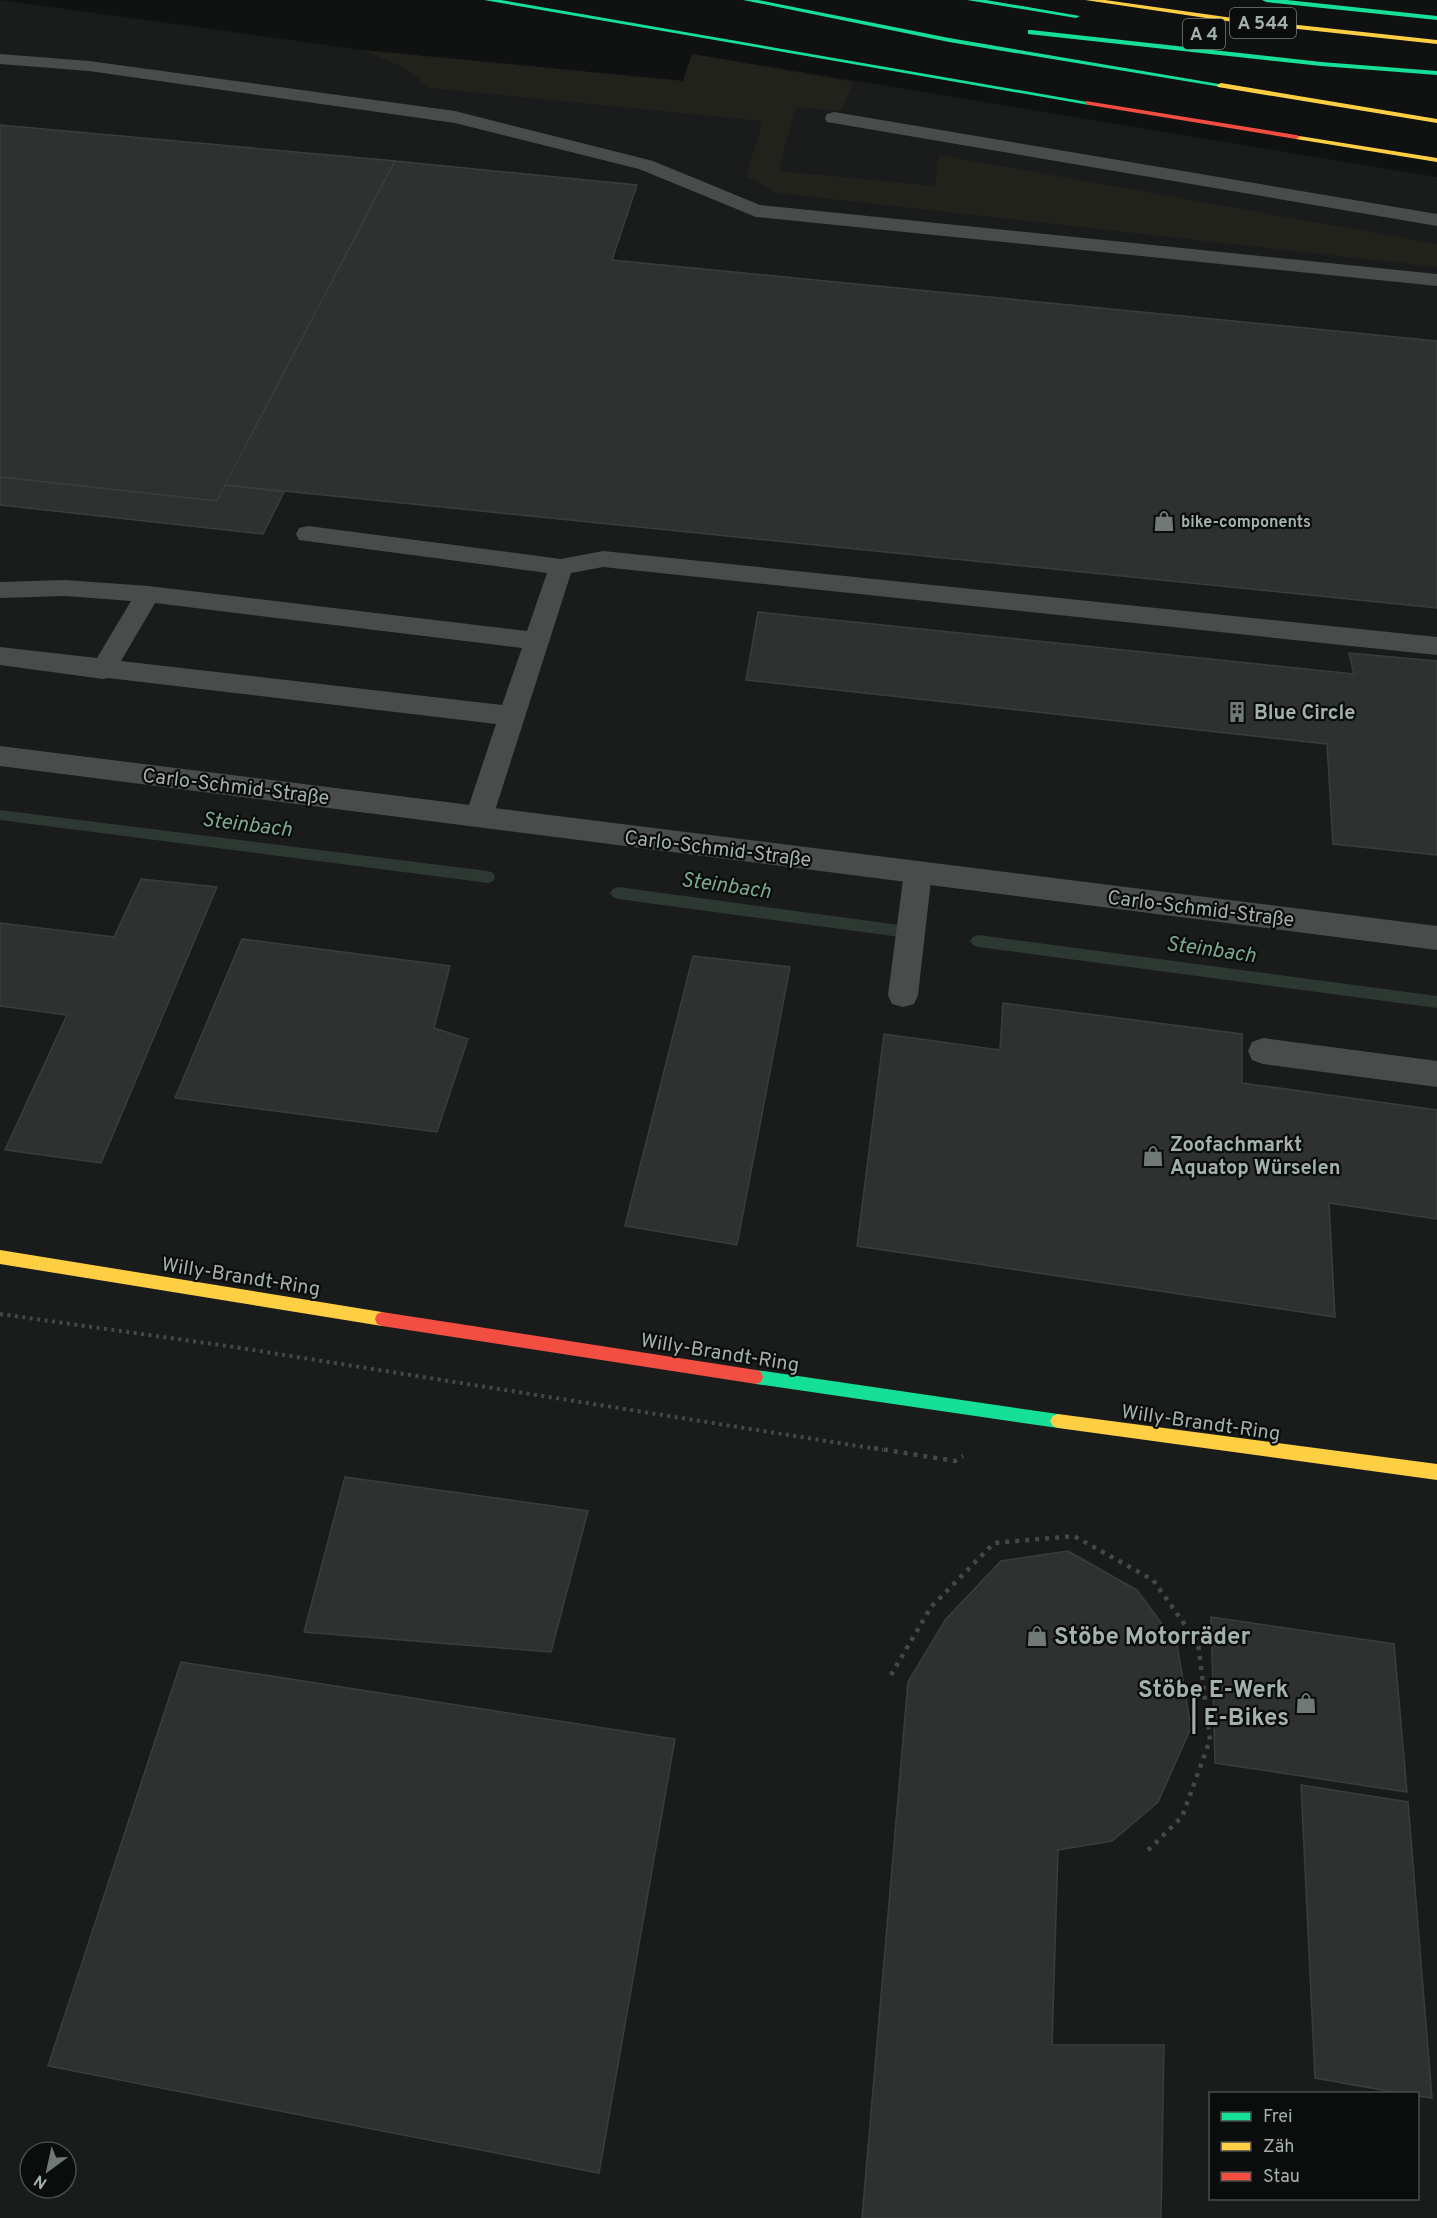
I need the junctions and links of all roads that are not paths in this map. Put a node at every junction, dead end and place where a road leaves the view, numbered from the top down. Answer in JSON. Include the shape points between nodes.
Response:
{"nodes":[{"id":1,"x":488,"y":0,"type":"edge"},
{"id":2,"x":747,"y":0,"type":"edge"},
{"id":3,"x":803,"y":0,"type":"edge"},
{"id":4,"x":971,"y":0,"type":"edge"},
{"id":5,"x":1089,"y":0,"type":"edge"},
{"id":6,"x":1266,"y":0,"type":"edge"},
{"id":7,"x":872,"y":10,"type":"dead end"},
{"id":8,"x":1085,"y":17,"type":"dead end"},
{"id":9,"x":1437,"y":18,"type":"edge"},
{"id":10,"x":1021,"y":31,"type":"dead end"},
{"id":11,"x":1437,"y":42,"type":"edge"},
{"id":12,"x":1320,"y":50,"type":"dead end"},
{"id":13,"x":0,"y":59,"type":"edge"},
{"id":14,"x":875,"y":66,"type":"junction"},
{"id":15,"x":1437,"y":66,"type":"edge"},
{"id":16,"x":1437,"y":74,"type":"edge"},
{"id":17,"x":1141,"y":97,"type":"dead end"},
{"id":18,"x":834,"y":118,"type":"dead end"},
{"id":19,"x":1437,"y":121,"type":"edge"},
{"id":20,"x":1370,"y":124,"type":"dead end"},
{"id":21,"x":1437,"y":132,"type":"edge"},
{"id":22,"x":1437,"y":160,"type":"edge"},
{"id":23,"x":1437,"y":220,"type":"edge"},
{"id":24,"x":1437,"y":280,"type":"edge"},
{"id":25,"x":308,"y":534,"type":"dead end"},
{"id":26,"x":561,"y":567,"type":"junction"},
{"id":27,"x":0,"y":590,"type":"edge"},
{"id":28,"x":148,"y":594,"type":"junction"},
{"id":29,"x":536,"y":641,"type":"junction"},
{"id":30,"x":1437,"y":646,"type":"edge"},
{"id":31,"x":0,"y":656,"type":"edge"},
{"id":32,"x":104,"y":670,"type":"junction"},
{"id":33,"x":511,"y":716,"type":"junction"},
{"id":34,"x":0,"y":756,"type":"edge"},
{"id":35,"x":479,"y":818,"type":"junction"},
{"id":36,"x":918,"y":872,"type":"junction"},
{"id":37,"x":1437,"y":938,"type":"edge"},
{"id":38,"x":903,"y":995,"type":"dead end"},
{"id":39,"x":1263,"y":1051,"type":"dead end"},
{"id":40,"x":1437,"y":1074,"type":"edge"},
{"id":41,"x":0,"y":1257,"type":"edge"},
{"id":42,"x":1437,"y":1472,"type":"edge"}],
"edges":[{"from":1,"to":14,"type":"main road"},
{"from":2,"to":19,"type":"main road","via":[[949,40]]},
{"from":3,"to":7,"type":"main road"},
{"from":4,"to":8,"type":"main road"},
{"from":5,"to":11,"type":"main road","number":"A 544"},
{"from":6,"to":9,"type":"main road","number":"A 544"},
{"from":10,"to":16,"type":"main road"},
{"from":12,"to":15,"type":"main road"},
{"from":13,"to":24,"type":"lane","via":[[89,66],[455,117],[646,165],[756,211]]},
{"from":14,"to":17,"type":"main road"},
{"from":14,"to":22,"type":"main road","via":[[1041,97]]},
{"from":18,"to":23,"type":"lane"},
{"from":20,"to":21,"type":"main road"},
{"from":25,"to":26,"type":"lane"},
{"from":26,"to":29,"type":"lane"},
{"from":26,"to":30,"type":"lane","via":[[603,559]]},
{"from":27,"to":28,"type":"lane","via":[[65,588]]},
{"from":28,"to":29,"type":"lane"},
{"from":28,"to":32,"type":"lane"},
{"from":29,"to":33,"type":"lane"},
{"from":31,"to":32,"type":"lane"},
{"from":32,"to":33,"type":"lane"},
{"from":33,"to":35,"type":"lane"},
{"from":34,"to":35,"type":"street","name":"Carlo-Schmid-Straße"},
{"from":35,"to":36,"type":"street","name":"Carlo-Schmid-Straße"},
{"from":36,"to":37,"type":"street","name":"Carlo-Schmid-Straße"},
{"from":36,"to":38,"type":"lane"},
{"from":39,"to":40,"type":"lane"},
{"from":41,"to":42,"type":"main road","name":"Willy-Brandt-Ring","via":[[517,1341],[1025,1417]]}]}
